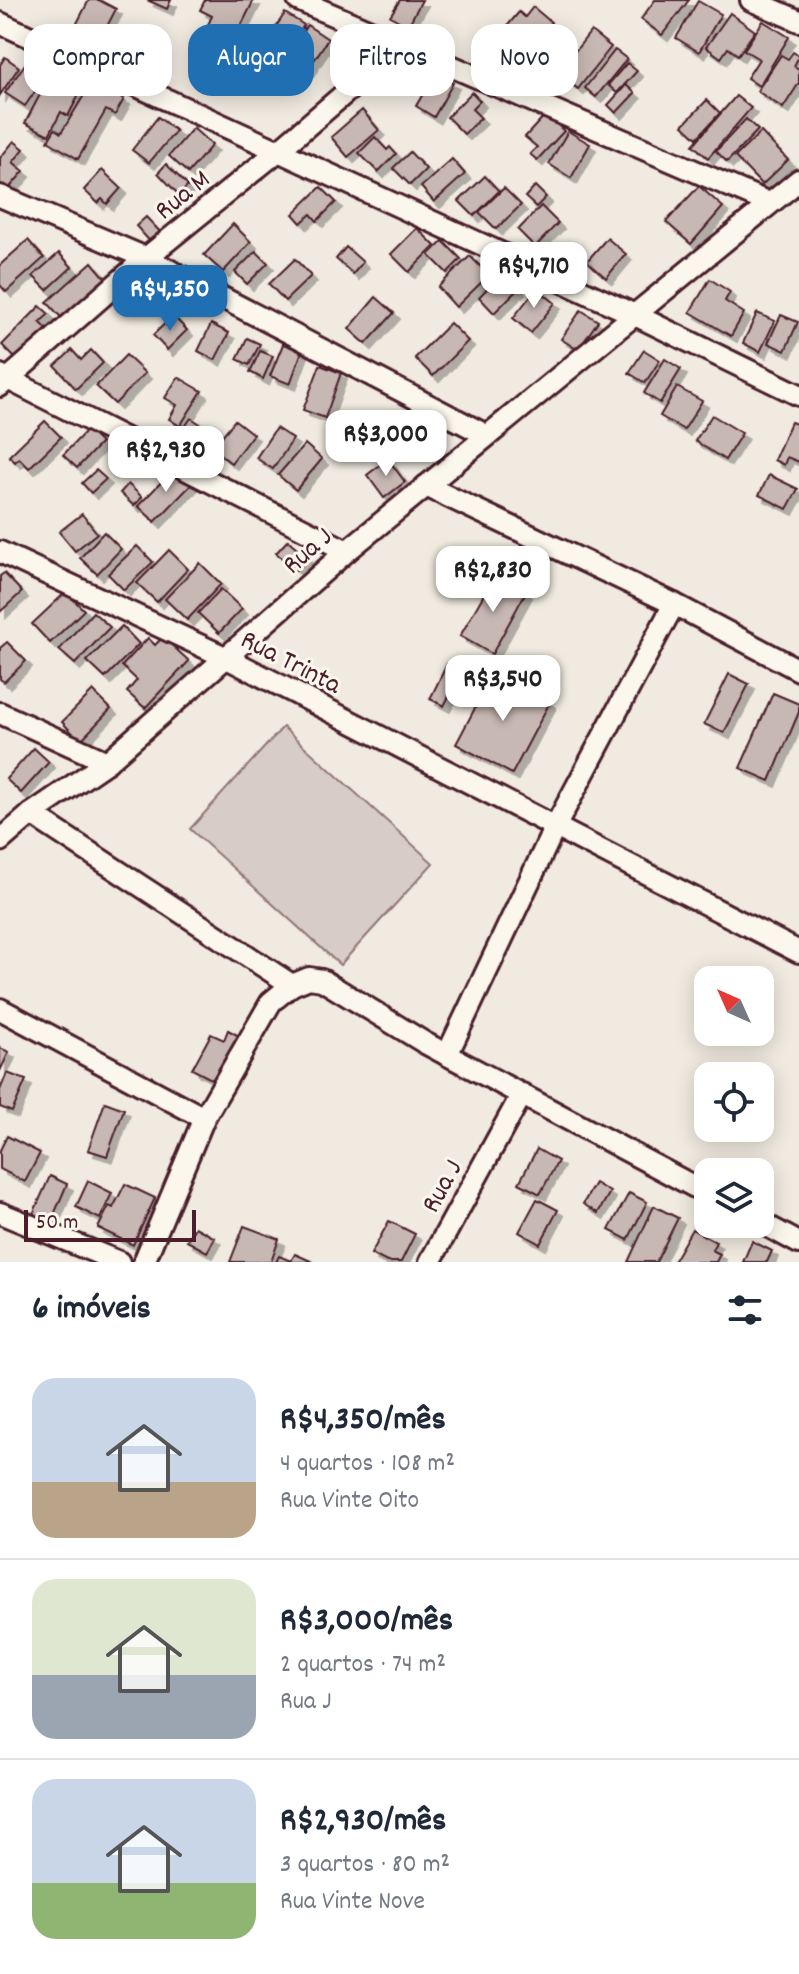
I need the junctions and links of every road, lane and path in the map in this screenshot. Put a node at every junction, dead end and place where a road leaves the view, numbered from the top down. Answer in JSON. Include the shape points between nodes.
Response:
{"nodes":[{"id":1,"x":298,"y":0,"type":"edge"},
{"id":2,"x":751,"y":0,"type":"edge"},
{"id":3,"x":799,"y":21,"type":"edge"},
{"id":4,"x":0,"y":23,"type":"edge"},
{"id":5,"x":351,"y":24,"type":"edge"},
{"id":6,"x":455,"y":69,"type":"edge"},
{"id":7,"x":342,"y":96,"type":"edge"},
{"id":8,"x":278,"y":151,"type":"junction"},
{"id":9,"x":799,"y":180,"type":"edge"},
{"id":10,"x":0,"y":196,"type":"edge"},
{"id":11,"x":769,"y":203,"type":"junction"},
{"id":12,"x":146,"y":258,"type":"junction"},
{"id":13,"x":633,"y":314,"type":"junction"},
{"id":14,"x":3,"y":380,"type":"edge"},
{"id":15,"x":799,"y":395,"type":"edge"},
{"id":16,"x":486,"y":435,"type":"junction"},
{"id":17,"x":426,"y":486,"type":"junction"},
{"id":18,"x":347,"y":551,"type":"junction"},
{"id":19,"x":0,"y":552,"type":"edge"},
{"id":20,"x":674,"y":604,"type":"junction"},
{"id":21,"x":225,"y":657,"type":"junction"},
{"id":22,"x":799,"y":670,"type":"edge"},
{"id":23,"x":0,"y":713,"type":"edge"},
{"id":24,"x":107,"y":762,"type":"junction"},
{"id":25,"x":31,"y":814,"type":"junction"},
{"id":26,"x":555,"y":827,"type":"junction"},
{"id":27,"x":0,"y":841,"type":"edge"},
{"id":28,"x":799,"y":952,"type":"edge"},
{"id":29,"x":292,"y":985,"type":"junction"},
{"id":30,"x":0,"y":1009,"type":"edge"},
{"id":31,"x":447,"y":1055,"type":"junction"},
{"id":32,"x":522,"y":1094,"type":"junction"},
{"id":33,"x":204,"y":1118,"type":"junction"},
{"id":34,"x":694,"y":1186,"type":"edge"},
{"id":35,"x":0,"y":1213,"type":"edge"},
{"id":36,"x":774,"y":1230,"type":"edge"},
{"id":37,"x":799,"y":1243,"type":"edge"},
{"id":38,"x":119,"y":1262,"type":"edge"},
{"id":39,"x":144,"y":1262,"type":"edge"},
{"id":40,"x":430,"y":1262,"type":"edge"}],
"edges":[{"from":1,"to":5,"type":"street"},
{"from":2,"to":3,"type":"street"},
{"from":4,"to":8,"type":"street"},
{"from":6,"to":11,"type":"street"},
{"from":7,"to":8,"type":"street","name":"Rua M"},
{"from":8,"to":12,"type":"street","name":"Rua M"},
{"from":8,"to":13,"type":"street"},
{"from":9,"to":11,"type":"street","name":"Rua J"},
{"from":10,"to":12,"type":"street"},
{"from":11,"to":13,"type":"street","name":"Rua J"},
{"from":12,"to":14,"type":"street","name":"Rua M"},
{"from":12,"to":16,"type":"street"},
{"from":13,"to":15,"type":"street"},
{"from":13,"to":16,"type":"street","name":"Rua J"},
{"from":14,"to":18,"type":"street"},
{"from":16,"to":17,"type":"street","name":"Rua J"},
{"from":17,"to":18,"type":"street","name":"Rua J"},
{"from":17,"to":20,"type":"street"},
{"from":18,"to":21,"type":"street","name":"Rua J"},
{"from":19,"to":21,"type":"street","name":"Rua Trinta"},
{"from":20,"to":22,"type":"street"},
{"from":20,"to":26,"type":"street"},
{"from":21,"to":24,"type":"street","name":"Rua J"},
{"from":21,"to":26,"type":"street","name":"Rua Trinta"},
{"from":23,"to":24,"type":"street"},
{"from":24,"to":25,"type":"street","name":"Rua J"},
{"from":25,"to":27,"type":"street","name":"Rua J"},
{"from":25,"to":29,"type":"street"},
{"from":26,"to":28,"type":"street","name":"Rua Trinta"},
{"from":26,"to":31,"type":"street"},
{"from":29,"to":31,"type":"street","via":[[309,978],[322,980]]},
{"from":29,"to":33,"type":"street","via":[[271,1002]]},
{"from":30,"to":33,"type":"street"},
{"from":31,"to":32,"type":"street"},
{"from":32,"to":34,"type":"street"},
{"from":32,"to":40,"type":"street","name":"Rua J"},
{"from":33,"to":39,"type":"street"},
{"from":35,"to":38,"type":"street"},
{"from":36,"to":37,"type":"street"}]}
